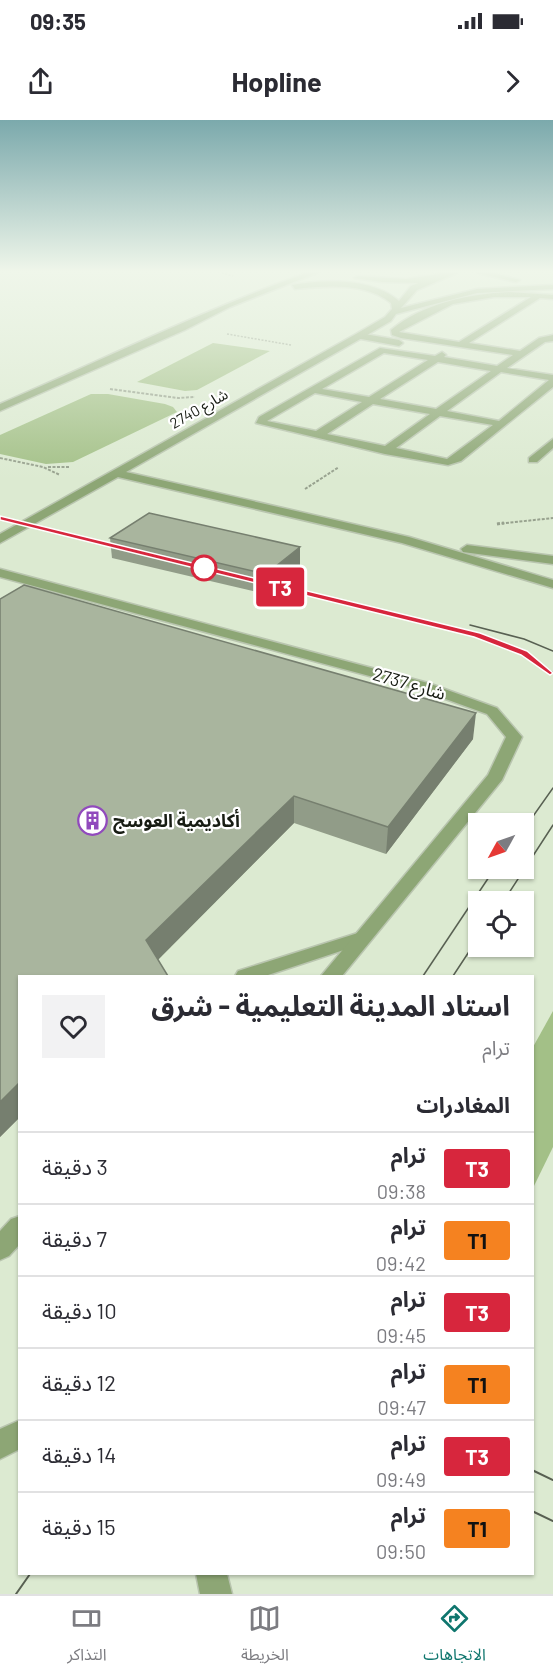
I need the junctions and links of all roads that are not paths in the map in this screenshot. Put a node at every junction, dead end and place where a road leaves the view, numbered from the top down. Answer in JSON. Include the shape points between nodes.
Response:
{"nodes":[{"id":1,"x":149,"y":342,"type":"edge"},
{"id":2,"x":349,"y":342,"type":"edge"},
{"id":3,"x":395,"y":342,"type":"edge"},
{"id":4,"x":441,"y":342,"type":"edge"},
{"id":5,"x":465,"y":342,"type":"edge"},
{"id":6,"x":539,"y":342,"type":"edge"},
{"id":7,"x":460,"y":345,"type":"junction"},
{"id":8,"x":521,"y":354,"type":"junction"},
{"id":9,"x":439,"y":358,"type":"junction"},
{"id":10,"x":499,"y":369,"type":"junction"},
{"id":11,"x":553,"y":380,"type":"edge"},
{"id":12,"x":312,"y":390,"type":"junction"},
{"id":13,"x":372,"y":401,"type":"junction"},
{"id":14,"x":0,"y":408,"type":"edge"},
{"id":15,"x":437,"y":413,"type":"junction"},
{"id":16,"x":501,"y":424,"type":"junction"},
{"id":17,"x":316,"y":436,"type":"junction"},
{"id":18,"x":553,"y":442,"type":"edge"},
{"id":19,"x":385,"y":450,"type":"junction"},
{"id":20,"x":532,"y":460,"type":"dead end"},
{"id":21,"x":115,"y":473,"type":"junction"},
{"id":22,"x":0,"y":539,"type":"edge"},
{"id":23,"x":405,"y":540,"type":"junction"},
{"id":24,"x":553,"y":560,"type":"edge"},
{"id":25,"x":0,"y":573,"type":"edge"},
{"id":26,"x":553,"y":584,"type":"edge"},
{"id":27,"x":360,"y":938,"type":"junction"},
{"id":28,"x":248,"y":975,"type":"edge"},
{"id":29,"x":332,"y":975,"type":"edge"},
{"id":30,"x":18,"y":1228,"type":"edge"},
{"id":31,"x":0,"y":1249,"type":"edge"},
{"id":32,"x":18,"y":1434,"type":"edge"},
{"id":33,"x":0,"y":1445,"type":"edge"},
{"id":34,"x":212,"y":1575,"type":"edge"},
{"id":35,"x":216,"y":1594,"type":"edge"}],
"edges":[{"from":1,"to":14,"type":"street"},
{"from":2,"to":21,"type":"street","name":"شارع 2740"},
{"from":3,"to":9,"type":"street","via":[[445,353]]},
{"from":4,"to":7,"type":"street"},
{"from":5,"to":7,"type":"street"},
{"from":6,"to":8,"type":"street"},
{"from":7,"to":8,"type":"street"},
{"from":8,"to":10,"type":"street"},
{"from":9,"to":10,"type":"street"},
{"from":9,"to":12,"type":"street","via":[[383,350]]},
{"from":9,"to":13,"type":"street"},
{"from":10,"to":11,"type":"street"},
{"from":10,"to":15,"type":"street"},
{"from":11,"to":16,"type":"street"},
{"from":12,"to":13,"type":"street"},
{"from":12,"to":17,"type":"street","via":[[261,423]]},
{"from":13,"to":15,"type":"street"},
{"from":13,"to":17,"type":"street"},
{"from":15,"to":16,"type":"street"},
{"from":15,"to":19,"type":"street"},
{"from":16,"to":19,"type":"street","via":[[448,462]]},
{"from":17,"to":19,"type":"street"},
{"from":18,"to":20,"type":"street"},
{"from":21,"to":22,"type":"street","name":"شارع 2740"},
{"from":21,"to":23,"type":"street"},
{"from":23,"to":24,"type":"street"},
{"from":23,"to":26,"type":"street"},
{"from":25,"to":27,"type":"street","name":"شارع 2737","via":[[423,686],[492,711],[514,737],[496,776]]},
{"from":27,"to":28,"type":"street"},
{"from":27,"to":29,"type":"street","name":"شارع 2737"},
{"from":30,"to":31,"type":"street"},
{"from":32,"to":33,"type":"street"},
{"from":34,"to":35,"type":"street"}]}
